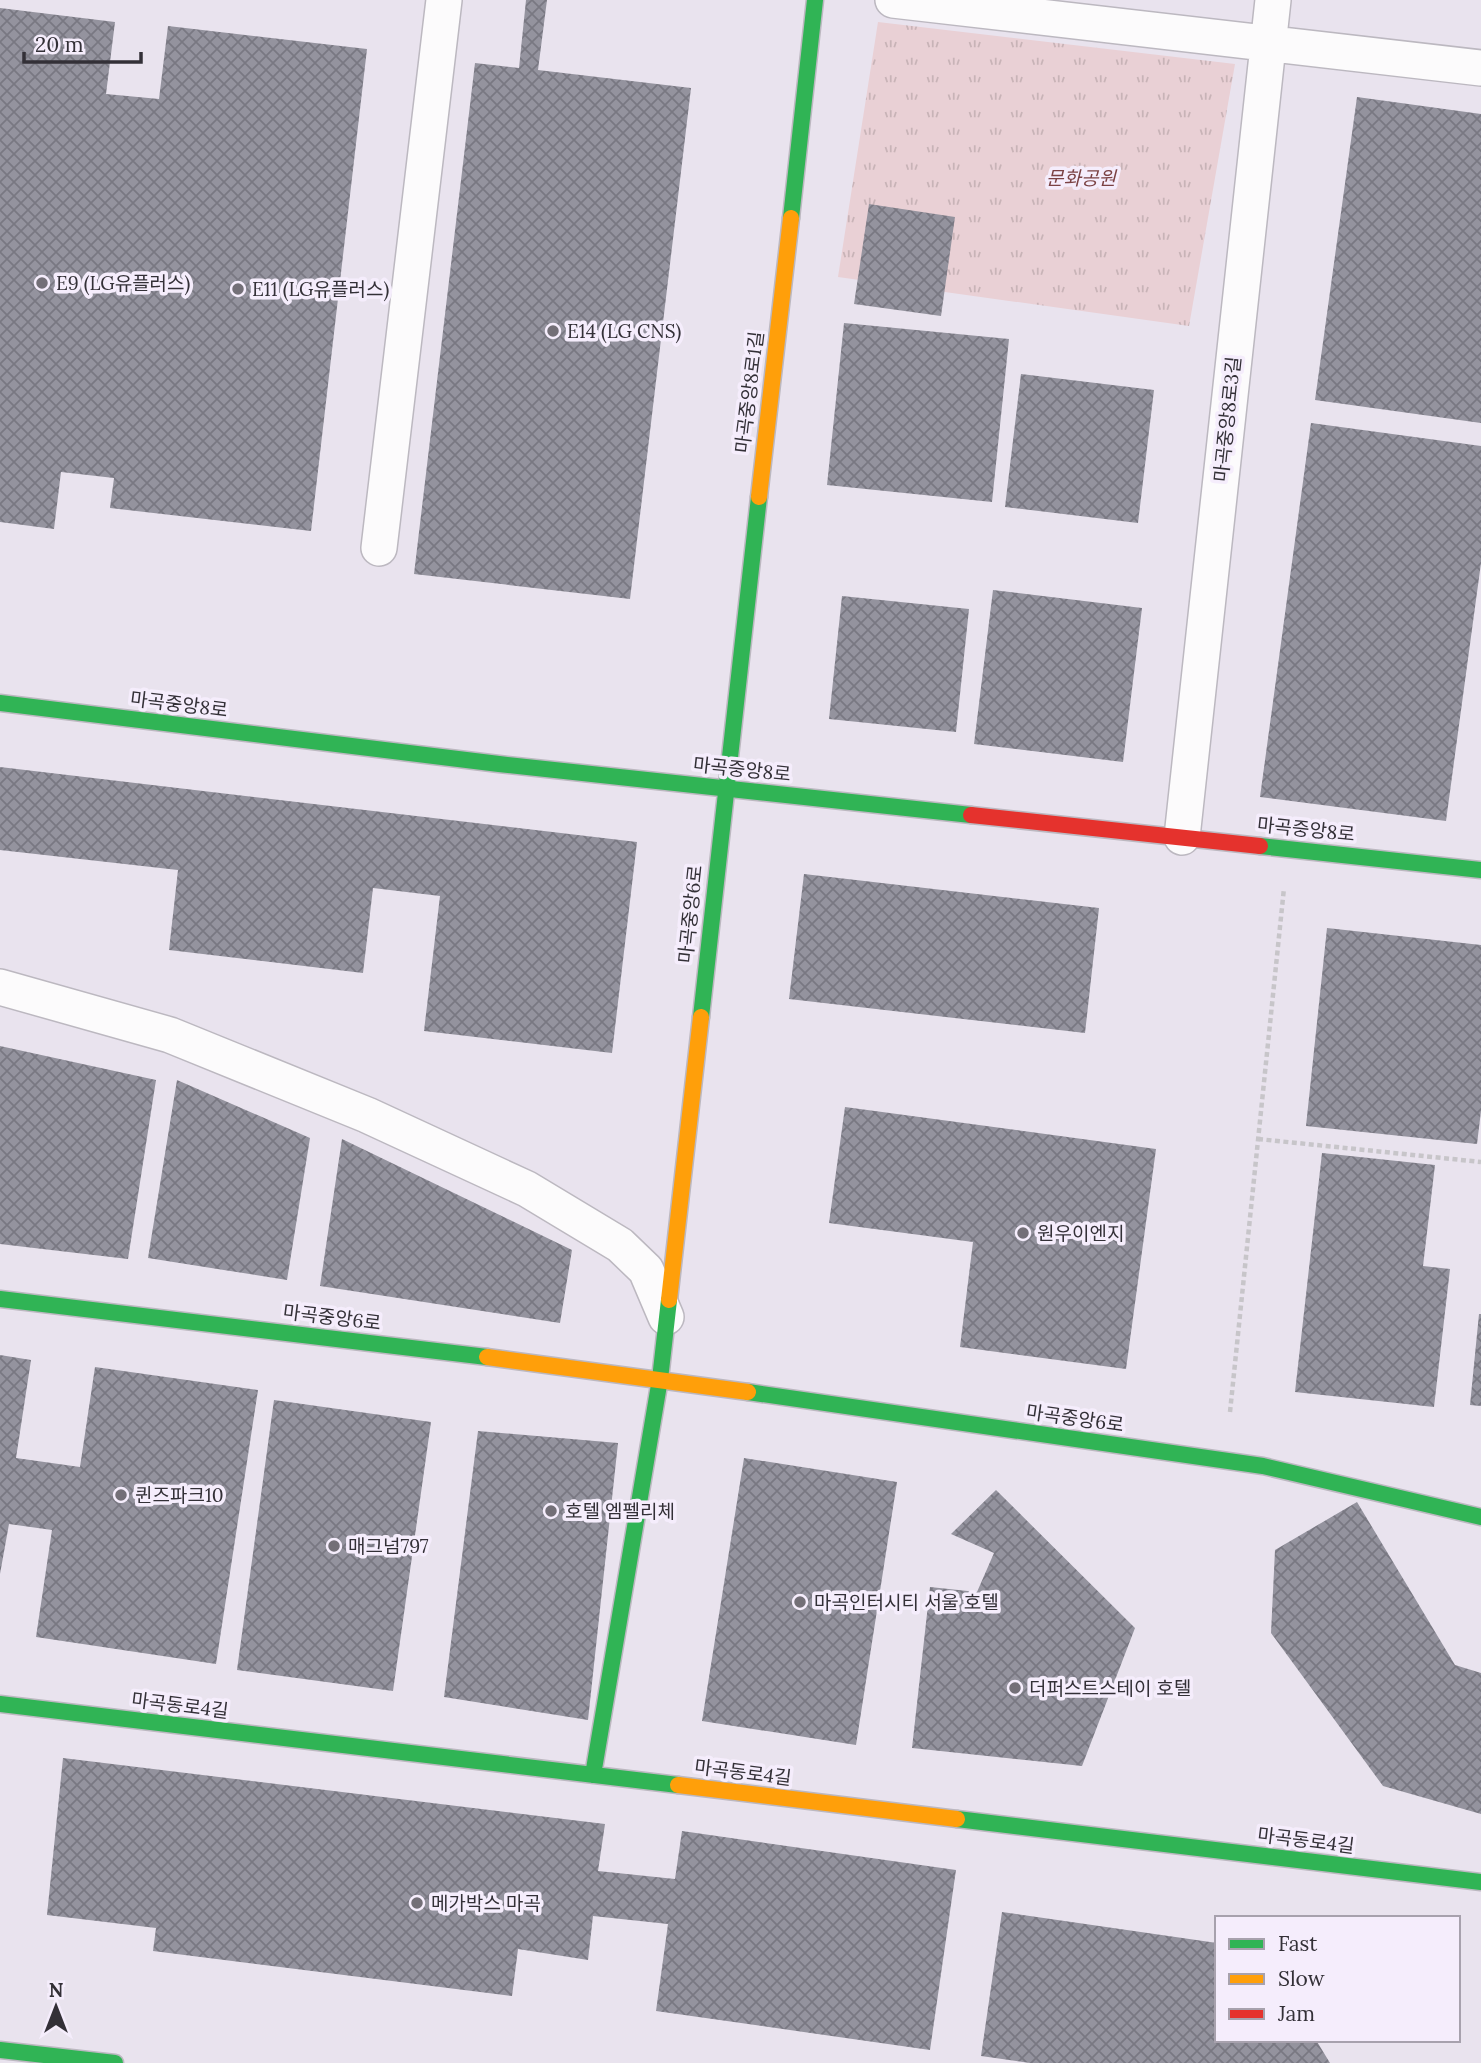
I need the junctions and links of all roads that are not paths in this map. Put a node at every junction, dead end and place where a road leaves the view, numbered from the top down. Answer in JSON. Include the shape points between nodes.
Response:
{"nodes":[{"id":1,"x":444,"y":0,"type":"edge"},
{"id":2,"x":815,"y":0,"type":"edge"},
{"id":3,"x":893,"y":0,"type":"edge"},
{"id":4,"x":1273,"y":0,"type":"edge"},
{"id":5,"x":1268,"y":43,"type":"junction"},
{"id":6,"x":1481,"y":68,"type":"edge"},
{"id":7,"x":379,"y":548,"type":"dead end"},
{"id":8,"x":0,"y":703,"type":"edge"},
{"id":9,"x":725,"y":788,"type":"junction"},
{"id":10,"x":1182,"y":837,"type":"junction"},
{"id":11,"x":1481,"y":870,"type":"edge"},
{"id":12,"x":0,"y":988,"type":"edge"},
{"id":13,"x":0,"y":1299,"type":"edge"},
{"id":14,"x":666,"y":1317,"type":"junction"},
{"id":15,"x":660,"y":1379,"type":"junction"},
{"id":16,"x":1481,"y":1517,"type":"edge"},
{"id":17,"x":0,"y":1704,"type":"edge"},
{"id":18,"x":593,"y":1775,"type":"junction"},
{"id":19,"x":1481,"y":1882,"type":"edge"},
{"id":20,"x":0,"y":2050,"type":"edge"},
{"id":21,"x":115,"y":2063,"type":"edge"}],
"edges":[{"from":1,"to":7,"type":"street"},
{"from":2,"to":9,"type":"street","name":"마곡중앙8로1길"},
{"from":3,"to":5,"type":"street"},
{"from":4,"to":5,"type":"street","name":"마곡중앙8로3길"},
{"from":5,"to":6,"type":"street"},
{"from":5,"to":10,"type":"street","name":"마곡중앙8로3길"},
{"from":8,"to":9,"type":"street","name":"마곡중앙8로"},
{"from":9,"to":10,"type":"street","name":"마곡중앙8로"},
{"from":9,"to":14,"type":"street","name":"마곡중앙6로"},
{"from":10,"to":11,"type":"street","name":"마곡중앙8로"},
{"from":12,"to":14,"type":"street","via":[[170,1035],[367,1115],[527,1189],[620,1245],[646,1270]]},
{"from":13,"to":15,"type":"street","name":"마곡중앙6로"},
{"from":14,"to":15,"type":"street","name":"마곡중앙6로"},
{"from":15,"to":16,"type":"street","name":"마곡중앙6로","via":[[1263,1466]]},
{"from":15,"to":18,"type":"street","name":"마곡중앙6로"},
{"from":17,"to":18,"type":"street","name":"마곡동로4길"},
{"from":18,"to":19,"type":"street","name":"마곡동로4길"},
{"from":20,"to":21,"type":"street"}]}
